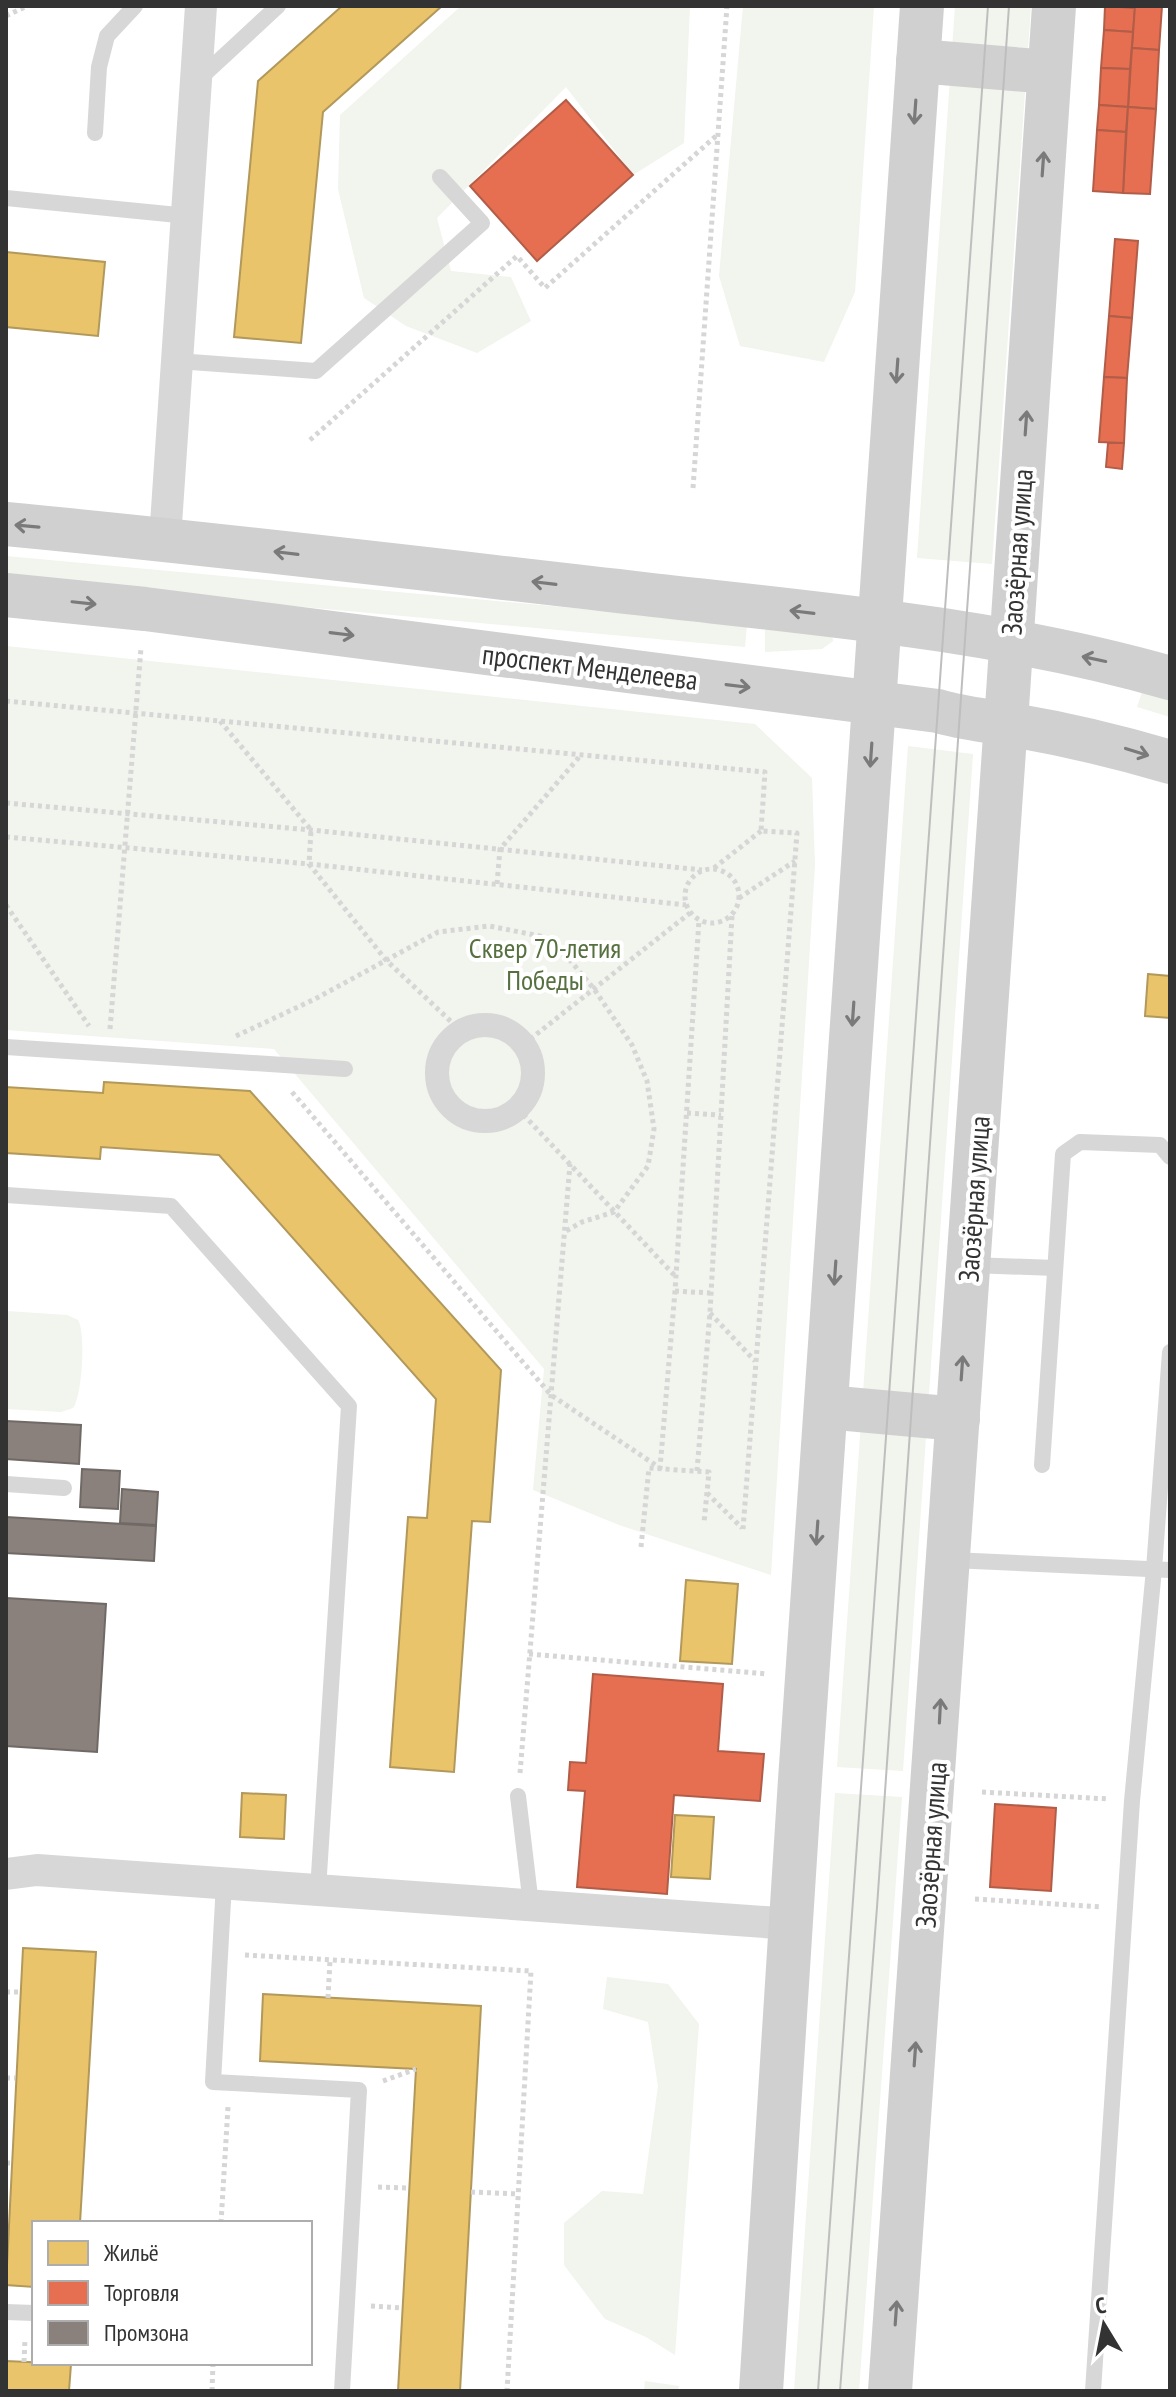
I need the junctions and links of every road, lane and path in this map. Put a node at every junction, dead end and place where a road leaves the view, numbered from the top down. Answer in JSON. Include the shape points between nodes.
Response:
{"nodes":[{"id":1,"x":27,"y":6,"type":"edge"},
{"id":2,"x":135,"y":6,"type":"edge"},
{"id":3,"x":201,"y":6,"type":"edge"},
{"id":4,"x":278,"y":6,"type":"edge"},
{"id":5,"x":727,"y":6,"type":"edge"},
{"id":6,"x":922,"y":6,"type":"edge"},
{"id":7,"x":1054,"y":6,"type":"edge"},
{"id":8,"x":6,"y":16,"type":"edge"},
{"id":9,"x":918,"y":61,"type":"junction"},
{"id":10,"x":1049,"y":72,"type":"junction"},
{"id":11,"x":197,"y":81,"type":"junction"},
{"id":12,"x":95,"y":133,"type":"dead end"},
{"id":13,"x":716,"y":136,"type":"junction"},
{"id":14,"x":440,"y":177,"type":"dead end"},
{"id":15,"x":6,"y":198,"type":"edge"},
{"id":16,"x":188,"y":216,"type":"junction"},
{"id":17,"x":177,"y":361,"type":"junction"},
{"id":18,"x":310,"y":440,"type":"dead end"},
{"id":19,"x":693,"y":488,"type":"dead end"},
{"id":20,"x":6,"y":524,"type":"edge"},
{"id":21,"x":165,"y":539,"type":"junction"},
{"id":22,"x":6,"y":595,"type":"edge"},
{"id":23,"x":145,"y":609,"type":"junction"},
{"id":24,"x":880,"y":621,"type":"junction"},
{"id":25,"x":1011,"y":641,"type":"junction"},
{"id":26,"x":1170,"y":678,"type":"edge"},
{"id":27,"x":6,"y":701,"type":"edge"},
{"id":28,"x":875,"y":704,"type":"junction"},
{"id":29,"x":136,"y":713,"type":"junction"},
{"id":30,"x":220,"y":721,"type":"junction"},
{"id":31,"x":1006,"y":724,"type":"junction"},
{"id":32,"x":581,"y":755,"type":"junction"},
{"id":33,"x":1170,"y":762,"type":"edge"},
{"id":34,"x":6,"y":803,"type":"edge"},
{"id":35,"x":128,"y":812,"type":"junction"},
{"id":36,"x":311,"y":830,"type":"junction"},
{"id":37,"x":761,"y":831,"type":"junction"},
{"id":38,"x":6,"y":837,"type":"edge"},
{"id":39,"x":125,"y":846,"type":"junction"},
{"id":40,"x":500,"y":849,"type":"junction"},
{"id":41,"x":795,"y":861,"type":"junction"},
{"id":42,"x":309,"y":864,"type":"junction"},
{"id":43,"x":714,"y":869,"type":"junction"},
{"id":44,"x":702,"y":870,"type":"junction"},
{"id":45,"x":497,"y":884,"type":"junction"},
{"id":46,"x":739,"y":898,"type":"junction"},
{"id":47,"x":6,"y":905,"type":"edge"},
{"id":48,"x":686,"y":905,"type":"junction"},
{"id":49,"x":690,"y":913,"type":"junction"},
{"id":50,"x":732,"y":916,"type":"junction"},
{"id":51,"x":699,"y":920,"type":"junction"},
{"id":52,"x":386,"y":960,"type":"junction"},
{"id":53,"x":594,"y":989,"type":"junction"},
{"id":54,"x":461,"y":1031,"type":"junction"},
{"id":55,"x":524,"y":1044,"type":"junction"},
{"id":56,"x":6,"y":1047,"type":"edge"},
{"id":57,"x":108,"y":1054,"type":"junction"},
{"id":58,"x":205,"y":1060,"type":"junction"},
{"id":59,"x":267,"y":1064,"type":"junction"},
{"id":60,"x":345,"y":1069,"type":"dead end"},
{"id":61,"x":518,"y":1109,"type":"junction"},
{"id":62,"x":687,"y":1113,"type":"junction"},
{"id":63,"x":721,"y":1115,"type":"junction"},
{"id":64,"x":1170,"y":1157,"type":"edge"},
{"id":65,"x":570,"y":1164,"type":"junction"},
{"id":66,"x":6,"y":1195,"type":"edge"},
{"id":67,"x":614,"y":1212,"type":"junction"},
{"id":68,"x":564,"y":1232,"type":"junction"},
{"id":69,"x":970,"y":1265,"type":"junction"},
{"id":70,"x":1055,"y":1268,"type":"junction"},
{"id":71,"x":676,"y":1277,"type":"junction"},
{"id":72,"x":675,"y":1291,"type":"junction"},
{"id":73,"x":710,"y":1293,"type":"junction"},
{"id":74,"x":710,"y":1312,"type":"junction"},
{"id":75,"x":1170,"y":1352,"type":"edge"},
{"id":76,"x":755,"y":1361,"type":"junction"},
{"id":77,"x":551,"y":1395,"type":"junction"},
{"id":78,"x":826,"y":1407,"type":"junction"},
{"id":79,"x":958,"y":1419,"type":"junction"},
{"id":80,"x":1042,"y":1465,"type":"dead end"},
{"id":81,"x":660,"y":1468,"type":"junction"},
{"id":82,"x":697,"y":1471,"type":"junction"},
{"id":83,"x":6,"y":1484,"type":"edge"},
{"id":84,"x":64,"y":1488,"type":"dead end"},
{"id":85,"x":707,"y":1492,"type":"junction"},
{"id":86,"x":704,"y":1523,"type":"dead end"},
{"id":87,"x":641,"y":1547,"type":"dead end"},
{"id":88,"x":948,"y":1560,"type":"junction"},
{"id":89,"x":1162,"y":1570,"type":"edge"},
{"id":90,"x":529,"y":1654,"type":"junction"},
{"id":91,"x":772,"y":1674,"type":"dead end"},
{"id":92,"x":982,"y":1792,"type":"dead end"},
{"id":93,"x":518,"y":1796,"type":"joint"},
{"id":94,"x":1132,"y":1801,"type":"junction"},
{"id":95,"x":6,"y":1874,"type":"edge"},
{"id":96,"x":224,"y":1883,"type":"junction"},
{"id":97,"x":318,"y":1890,"type":"junction"},
{"id":98,"x":975,"y":1899,"type":"dead end"},
{"id":99,"x":531,"y":1905,"type":"junction"},
{"id":100,"x":1125,"y":1909,"type":"junction"},
{"id":101,"x":792,"y":1924,"type":"junction"},
{"id":102,"x":220,"y":1954,"type":"junction"},
{"id":103,"x":330,"y":1960,"type":"junction"},
{"id":104,"x":6,"y":1992,"type":"edge"},
{"id":105,"x":21,"y":1992,"type":"dead end"},
{"id":106,"x":328,"y":1998,"type":"dead end"},
{"id":107,"x":416,"y":2069,"type":"dead end"},
{"id":108,"x":6,"y":2078,"type":"edge"},
{"id":109,"x":15,"y":2078,"type":"dead end"},
{"id":110,"x":229,"y":2082,"type":"junction"},
{"id":111,"x":359,"y":2090,"type":"junction"},
{"id":112,"x":471,"y":2192,"type":"dead end"},
{"id":113,"x":518,"y":2194,"type":"junction"},
{"id":114,"x":221,"y":2221,"type":"edge"},
{"id":115,"x":6,"y":2312,"type":"edge"},
{"id":116,"x":32,"y":2313,"type":"edge"},
{"id":117,"x":213,"y":2365,"type":"edge"},
{"id":118,"x":212,"y":2391,"type":"edge"},
{"id":119,"x":342,"y":2391,"type":"edge"},
{"id":120,"x":507,"y":2391,"type":"edge"},
{"id":121,"x":761,"y":2391,"type":"edge"},
{"id":122,"x":890,"y":2391,"type":"edge"},
{"id":123,"x":1093,"y":2391,"type":"edge"}],
"edges":[{"from":1,"to":8,"type":"path"},
{"from":2,"to":12,"type":"lane","via":[[107,36],[99,67]]},
{"from":3,"to":11,"type":"street"},
{"from":4,"to":11,"type":"lane"},
{"from":5,"to":13,"type":"path"},
{"from":6,"to":9,"type":"main road"},
{"from":7,"to":10,"type":"main road","name":"Заозёрная улица"},
{"from":9,"to":10,"type":"main road"},
{"from":9,"to":24,"type":"main road","one_way":true},
{"from":25,"to":10,"type":"main road","name":"Заозёрная улица","one_way":true},
{"from":11,"to":16,"type":"street"},
{"from":13,"to":18,"type":"path","via":[[545,288],[517,256]]},
{"from":13,"to":19,"type":"path"},
{"from":14,"to":17,"type":"lane","via":[[482,223],[316,371]]},
{"from":15,"to":16,"type":"lane"},
{"from":16,"to":17,"type":"street"},
{"from":17,"to":21,"type":"street"},
{"from":21,"to":20,"type":"main road","one_way":true},
{"from":24,"to":21,"type":"main road","one_way":true},
{"from":22,"to":23,"type":"main road","name":"проспект Менделеева","one_way":true},
{"from":23,"to":28,"type":"main road","name":"проспект Менделеева","one_way":true},
{"from":23,"to":29,"type":"path"},
{"from":24,"to":25,"type":"main road"},
{"from":24,"to":28,"type":"main road"},
{"from":26,"to":25,"type":"main road","one_way":true},
{"from":25,"to":31,"type":"main road","name":"Заозёрная улица"},
{"from":27,"to":29,"type":"path"},
{"from":28,"to":31,"type":"main road","name":"проспект Менделеева"},
{"from":28,"to":78,"type":"main road","one_way":true},
{"from":29,"to":30,"type":"path"},
{"from":29,"to":35,"type":"path"},
{"from":30,"to":32,"type":"path"},
{"from":30,"to":36,"type":"path"},
{"from":31,"to":33,"type":"main road","name":"проспект Менделеева","one_way":true},
{"from":31,"to":69,"type":"main road","name":"Заозёрная улица"},
{"from":32,"to":37,"type":"path","via":[[765,772]]},
{"from":32,"to":40,"type":"path"},
{"from":34,"to":35,"type":"path"},
{"from":35,"to":36,"type":"path"},
{"from":35,"to":39,"type":"path"},
{"from":36,"to":40,"type":"path"},
{"from":36,"to":42,"type":"path"},
{"from":37,"to":41,"type":"path","via":[[797,833]]},
{"from":37,"to":43,"type":"path"},
{"from":38,"to":39,"type":"path"},
{"from":39,"to":42,"type":"path"},
{"from":39,"to":57,"type":"path"},
{"from":40,"to":44,"type":"path"},
{"from":40,"to":45,"type":"path"},
{"from":41,"to":46,"type":"path"},
{"from":41,"to":76,"type":"path"},
{"from":42,"to":45,"type":"path"},
{"from":42,"to":52,"type":"path"},
{"from":43,"to":44,"type":"path"},
{"from":43,"to":46,"type":"path","via":[[730,875]]},
{"from":44,"to":48,"type":"path","via":[[688,882]]},
{"from":45,"to":48,"type":"path"},
{"from":46,"to":50,"type":"path"},
{"from":47,"to":57,"type":"path"},
{"from":48,"to":49,"type":"path"},
{"from":49,"to":51,"type":"path"},
{"from":49,"to":53,"type":"path"},
{"from":50,"to":51,"type":"path","via":[[713,923]]},
{"from":50,"to":63,"type":"path"},
{"from":51,"to":62,"type":"path"},
{"from":52,"to":53,"type":"path","via":[[438,932],[489,926],[540,936]]},
{"from":52,"to":54,"type":"path"},
{"from":52,"to":58,"type":"path","via":[[240,1033]]},
{"from":53,"to":55,"type":"path"},
{"from":53,"to":67,"type":"path","via":[[632,1045],[647,1081],[654,1129],[648,1166]]},
{"from":54,"to":55,"type":"street","via":[[488,1025],[514,1034]]},
{"from":54,"to":61,"type":"street","via":[[440,1056],[437,1071],[447,1102],[473,1120],[489,1121]]},
{"from":55,"to":61,"type":"street","via":[[533,1084]]},
{"from":56,"to":57,"type":"lane"},
{"from":57,"to":58,"type":"lane"},
{"from":58,"to":59,"type":"lane"},
{"from":59,"to":60,"type":"lane"},
{"from":59,"to":77,"type":"path"},
{"from":61,"to":65,"type":"path"},
{"from":62,"to":63,"type":"path"},
{"from":62,"to":71,"type":"path"},
{"from":63,"to":73,"type":"path"},
{"from":64,"to":70,"type":"lane","via":[[1160,1145],[1080,1142],[1063,1154]]},
{"from":65,"to":67,"type":"path"},
{"from":65,"to":68,"type":"path"},
{"from":66,"to":97,"type":"lane","via":[[171,1206],[349,1406]]},
{"from":67,"to":68,"type":"path"},
{"from":67,"to":71,"type":"path"},
{"from":68,"to":77,"type":"path"},
{"from":69,"to":70,"type":"lane"},
{"from":79,"to":69,"type":"main road","name":"Заозёрная улица","one_way":true},
{"from":70,"to":80,"type":"lane"},
{"from":71,"to":72,"type":"path"},
{"from":72,"to":73,"type":"path"},
{"from":72,"to":81,"type":"path"},
{"from":73,"to":74,"type":"path"},
{"from":74,"to":76,"type":"path"},
{"from":74,"to":82,"type":"path"},
{"from":75,"to":89,"type":"lane"},
{"from":76,"to":85,"type":"path","via":[[743,1529]]},
{"from":77,"to":81,"type":"path"},
{"from":77,"to":90,"type":"path"},
{"from":78,"to":79,"type":"main road"},
{"from":78,"to":101,"type":"main road","one_way":true},
{"from":79,"to":88,"type":"main road","name":"Заозёрная улица"},
{"from":81,"to":82,"type":"path"},
{"from":81,"to":87,"type":"path","via":[[649,1468]]},
{"from":82,"to":85,"type":"path","via":[[709,1472]]},
{"from":83,"to":84,"type":"lane"},
{"from":85,"to":86,"type":"path"},
{"from":88,"to":89,"type":"lane"},
{"from":122,"to":88,"type":"main road","name":"Заозёрная улица","one_way":true},
{"from":89,"to":94,"type":"lane"},
{"from":90,"to":91,"type":"path"},
{"from":90,"to":93,"type":"path"},
{"from":92,"to":94,"type":"path"},
{"from":93,"to":99,"type":"lane"},
{"from":94,"to":100,"type":"lane"},
{"from":95,"to":96,"type":"street","via":[[37,1870]]},
{"from":96,"to":97,"type":"street"},
{"from":96,"to":102,"type":"lane"},
{"from":97,"to":99,"type":"street"},
{"from":98,"to":100,"type":"path"},
{"from":99,"to":101,"type":"street"},
{"from":100,"to":123,"type":"lane"},
{"from":101,"to":121,"type":"main road"},
{"from":102,"to":103,"type":"path"},
{"from":102,"to":110,"type":"lane","via":[[213,2082]]},
{"from":103,"to":106,"type":"path"},
{"from":103,"to":113,"type":"path","via":[[531,1971]]},
{"from":104,"to":105,"type":"path"},
{"from":107,"to":111,"type":"path"},
{"from":108,"to":109,"type":"path"},
{"from":110,"to":111,"type":"lane"},
{"from":110,"to":114,"type":"path"},
{"from":111,"to":119,"type":"lane"},
{"from":112,"to":113,"type":"path"},
{"from":113,"to":120,"type":"path"},
{"from":115,"to":116,"type":"lane"},
{"from":117,"to":118,"type":"path"}]}
